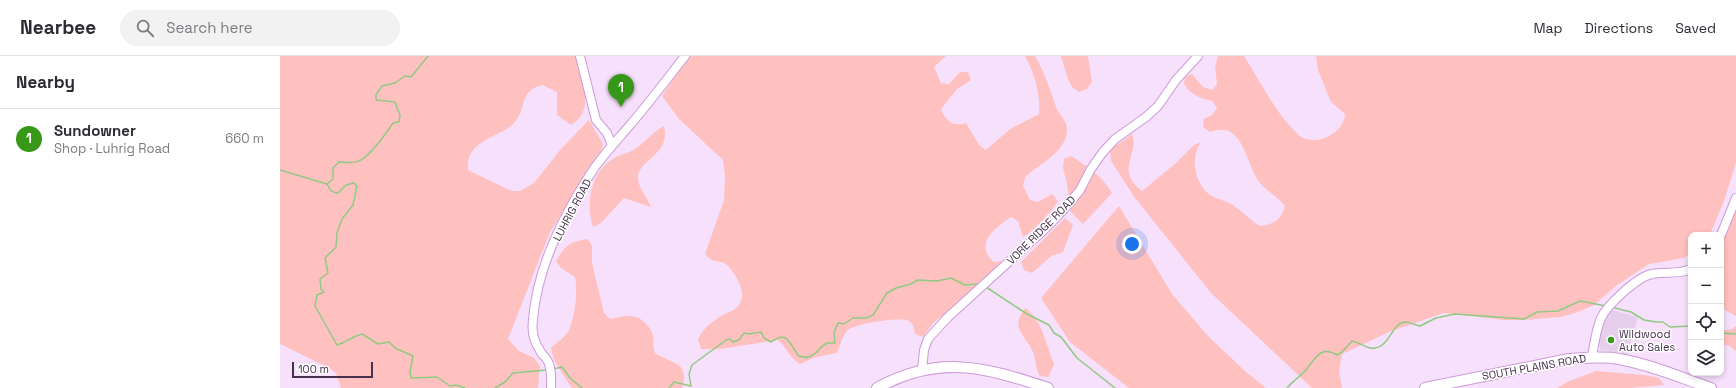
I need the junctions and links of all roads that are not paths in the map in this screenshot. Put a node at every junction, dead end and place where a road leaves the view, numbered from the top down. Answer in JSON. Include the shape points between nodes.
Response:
{"nodes":[{"id":1,"x":580,"y":56,"type":"edge"},
{"id":2,"x":685,"y":56,"type":"edge"},
{"id":3,"x":1198,"y":56,"type":"edge"},
{"id":4,"x":612,"y":145,"type":"junction"},
{"id":5,"x":1736,"y":198,"type":"edge"},
{"id":6,"x":1722,"y":232,"type":"edge"},
{"id":7,"x":1688,"y":270,"type":"edge"},
{"id":8,"x":1592,"y":357,"type":"junction"},
{"id":9,"x":922,"y":370,"type":"junction"},
{"id":10,"x":551,"y":388,"type":"edge"},
{"id":11,"x":877,"y":388,"type":"edge"},
{"id":12,"x":1048,"y":388,"type":"edge"},
{"id":13,"x":1425,"y":388,"type":"edge"},
{"id":14,"x":1711,"y":388,"type":"edge"}],
"edges":[{"from":1,"to":4,"type":"street","via":[[596,120],[607,133]]},
{"from":2,"to":4,"type":"street","name":"LUHRIG ROAD"},
{"from":3,"to":9,"type":"street","name":"VORE RIDGE ROAD","via":[[1176,80],[1158,106],[1115,139],[1103,152],[1080,190],[1046,228],[928,338]]},
{"from":4,"to":10,"type":"street","name":"LUHRIG ROAD","via":[[574,204],[550,250],[539,281],[532,334],[549,363]]},
{"from":5,"to":6,"type":"street"},
{"from":7,"to":8,"type":"street","via":[[1647,275],[1634,284],[1610,306],[1601,319]]},
{"from":8,"to":13,"type":"main road","name":"SOUTH PLAINS ROAD","via":[[1569,359]]},
{"from":8,"to":14,"type":"main road","name":"SOUTH PLAINS ROAD","via":[[1619,359]]},
{"from":9,"to":11,"type":"main road","via":[[899,377]]},
{"from":9,"to":12,"type":"main road","via":[[968,366],[994,371]]}]}
